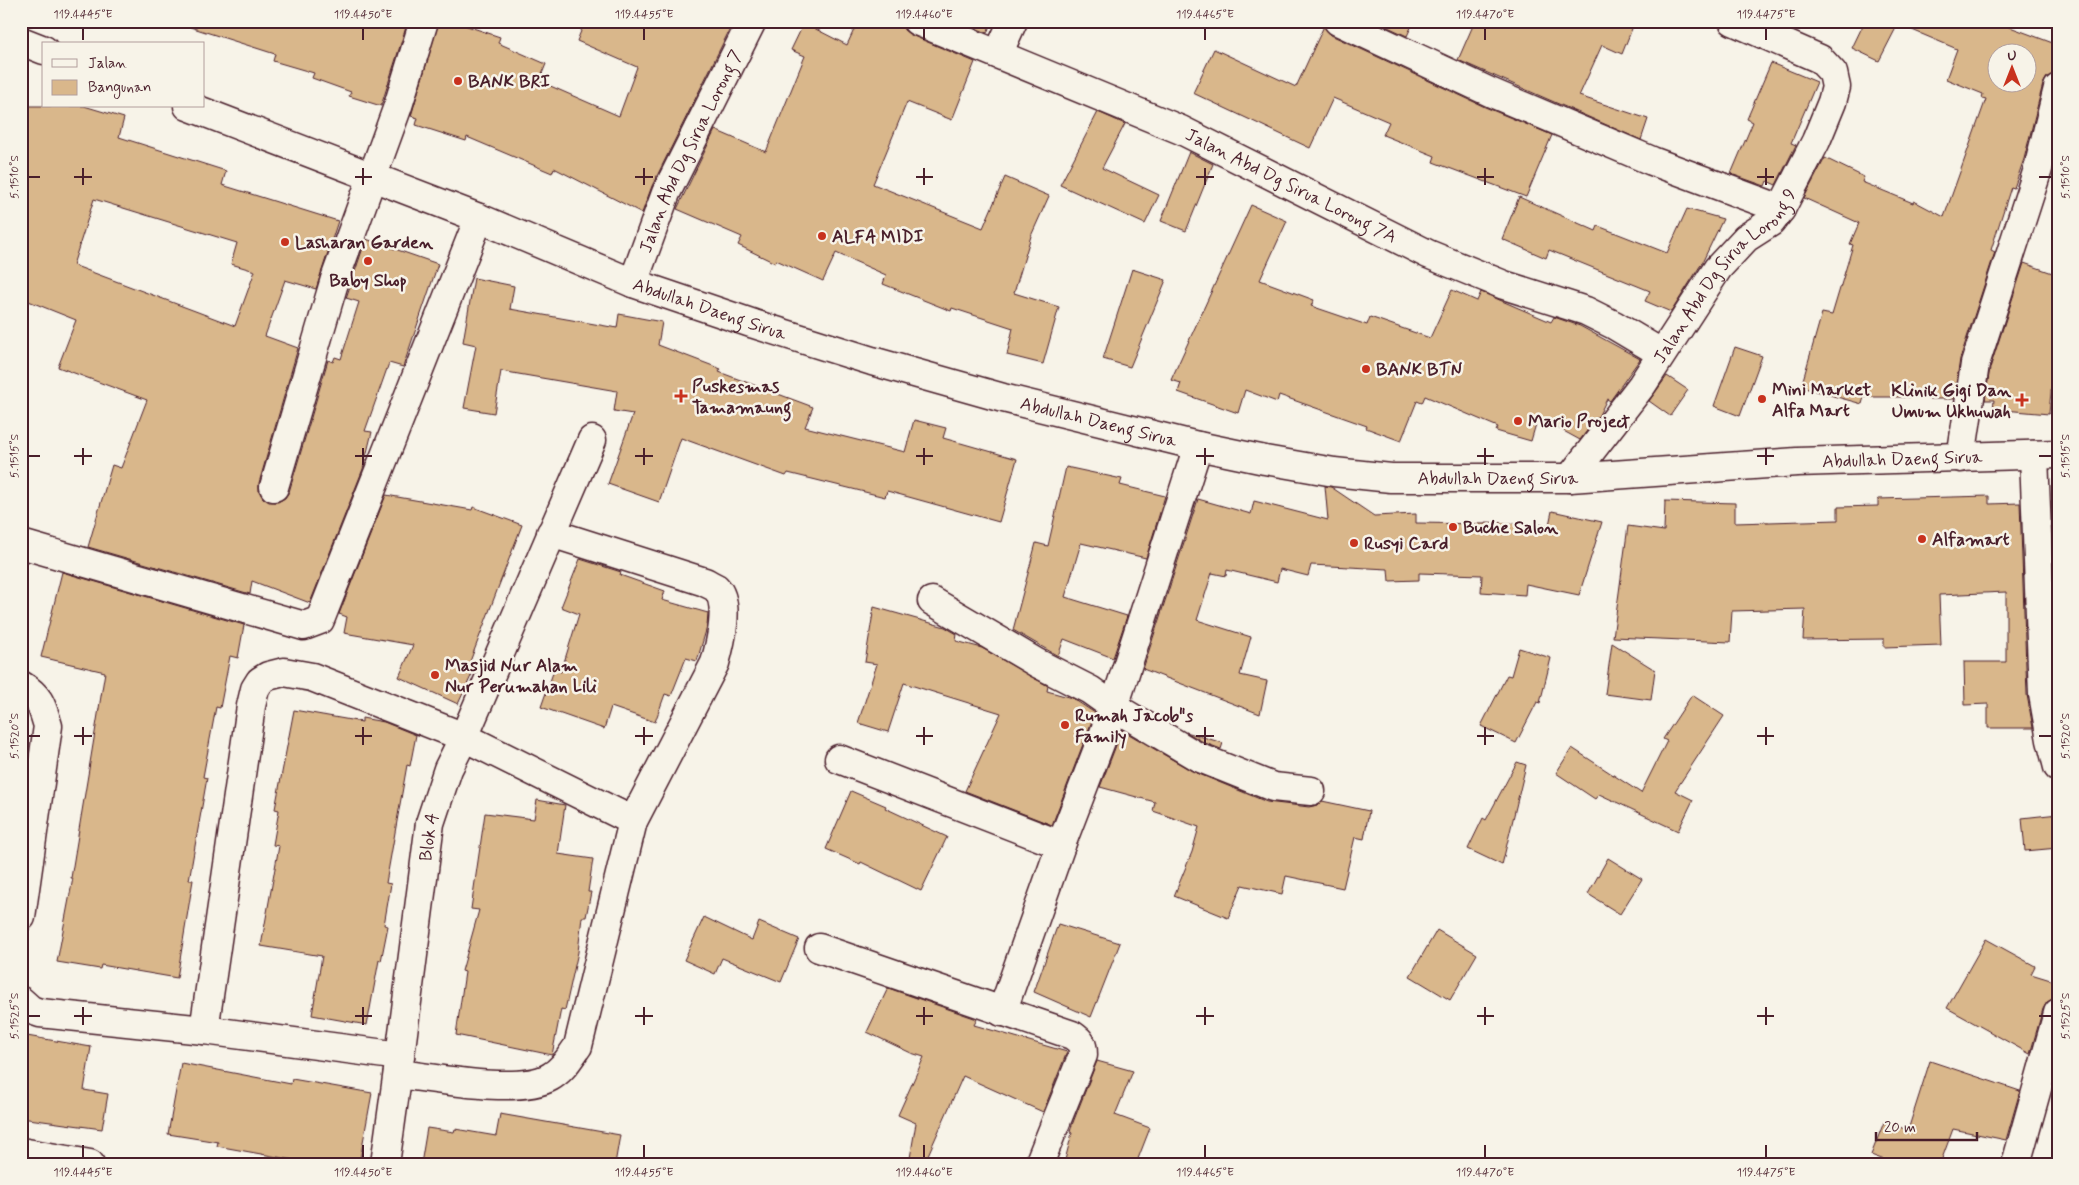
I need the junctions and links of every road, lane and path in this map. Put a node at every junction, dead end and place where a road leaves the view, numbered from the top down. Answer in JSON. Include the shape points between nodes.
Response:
{"nodes":[{"id":1,"x":424,"y":21,"type":"edge"},
{"id":2,"x":752,"y":21,"type":"edge"},
{"id":3,"x":917,"y":21,"type":"edge"},
{"id":4,"x":1014,"y":21,"type":"edge"},
{"id":5,"x":1338,"y":21,"type":"edge"},
{"id":6,"x":1733,"y":21,"type":"edge"},
{"id":7,"x":21,"y":41,"type":"edge"},
{"id":8,"x":42,"y":49,"type":"edge"},
{"id":9,"x":998,"y":54,"type":"junction"},
{"id":10,"x":2058,"y":88,"type":"edge"},
{"id":11,"x":193,"y":108,"type":"edge"},
{"id":12,"x":373,"y":178,"type":"junction"},
{"id":13,"x":1782,"y":209,"type":"junction"},
{"id":14,"x":479,"y":218,"type":"junction"},
{"id":15,"x":633,"y":283,"type":"junction"},
{"id":16,"x":1661,"y":353,"type":"junction"},
{"id":17,"x":592,"y":440,"type":"dead end"},
{"id":18,"x":1198,"y":446,"type":"junction"},
{"id":19,"x":2046,"y":454,"type":"edge"},
{"id":20,"x":1961,"y":458,"type":"junction"},
{"id":21,"x":1570,"y":478,"type":"junction"},
{"id":22,"x":274,"y":487,"type":"dead end"},
{"id":23,"x":551,"y":532,"type":"junction"},
{"id":24,"x":21,"y":544,"type":"edge"},
{"id":25,"x":932,"y":601,"type":"dead end"},
{"id":26,"x":21,"y":686,"type":"edge"},
{"id":27,"x":1114,"y":707,"type":"junction"},
{"id":28,"x":464,"y":737,"type":"junction"},
{"id":29,"x":839,"y":759,"type":"dead end"},
{"id":30,"x":2058,"y":767,"type":"edge"},
{"id":31,"x":1311,"y":791,"type":"dead end"},
{"id":32,"x":633,"y":821,"type":"junction"},
{"id":33,"x":1061,"y":845,"type":"junction"},
{"id":34,"x":25,"y":856,"type":"edge"},
{"id":35,"x":21,"y":918,"type":"edge"},
{"id":36,"x":819,"y":948,"type":"dead end"},
{"id":37,"x":21,"y":1001,"type":"edge"},
{"id":38,"x":1002,"y":1012,"type":"junction"},
{"id":39,"x":2058,"y":1014,"type":"edge"},
{"id":40,"x":204,"y":1030,"type":"junction"},
{"id":41,"x":399,"y":1065,"type":"junction"},
{"id":42,"x":21,"y":1152,"type":"edge"},
{"id":43,"x":90,"y":1164,"type":"edge"},
{"id":44,"x":385,"y":1164,"type":"edge"},
{"id":45,"x":1039,"y":1164,"type":"edge"},
{"id":46,"x":2016,"y":1164,"type":"edge"}],
"edges":[{"from":1,"to":12,"type":"street"},
{"from":2,"to":15,"type":"street","name":"Jalan Abd Dg Sirua Lorong 7","via":[[666,193]]},
{"from":3,"to":9,"type":"street","name":"Jalan Abd Dg Sirua Lorong 7A"},
{"from":4,"to":9,"type":"street"},
{"from":5,"to":13,"type":"street","via":[[1492,93],[1652,161]]},
{"from":6,"to":13,"type":"street","name":"Jalan Abd Dg Sirua Lorong 9","via":[[1820,59],[1833,73],[1836,87],[1832,102]]},
{"from":7,"to":8,"type":"street"},
{"from":9,"to":16,"type":"street","name":"Jalan Abd Dg Sirua Lorong 7A","via":[[1181,130],[1428,254],[1504,285],[1586,311]]},
{"from":10,"to":20,"type":"street","via":[[2038,169],[1975,364]]},
{"from":11,"to":12,"type":"street","name":"Abdullah Daeng Sirua"},
{"from":12,"to":14,"type":"street","name":"Abdullah Daeng Sirua"},
{"from":12,"to":22,"type":"street","via":[[335,278]]},
{"from":13,"to":16,"type":"street","name":"Jalan Abd Dg Sirua Lorong 9","via":[[1771,222],[1746,238],[1718,268]]},
{"from":14,"to":15,"type":"street","name":"Abdullah Daeng Sirua"},
{"from":14,"to":24,"type":"street","via":[[320,620],[304,626]]},
{"from":15,"to":18,"type":"street","name":"Abdullah Daeng Sirua","via":[[872,361],[1003,398]]},
{"from":16,"to":21,"type":"street","name":"Jalan Abd Dg Sirua Lorong 9","via":[[1642,385]]},
{"from":17,"to":23,"type":"street","name":"Blok A"},
{"from":18,"to":21,"type":"street","name":"Abdullah Daeng Sirua","via":[[1334,472],[1391,478]]},
{"from":18,"to":27,"type":"street"},
{"from":19,"to":20,"type":"street","name":"Abdullah Daeng Sirua"},
{"from":19,"to":30,"type":"street","via":[[2043,694]]},
{"from":20,"to":21,"type":"street","name":"Abdullah Daeng Sirua","via":[[1797,462]]},
{"from":23,"to":28,"type":"street","name":"Blok A"},
{"from":23,"to":32,"type":"street","via":[[705,582],[716,588],[721,596],[722,636],[715,663]]},
{"from":25,"to":27,"type":"street","via":[[1036,663],[1090,690]]},
{"from":26,"to":34,"type":"street","via":[[33,692],[41,703],[48,726]]},
{"from":27,"to":31,"type":"street","via":[[1198,757],[1273,786]]},
{"from":27,"to":33,"type":"street"},
{"from":28,"to":32,"type":"street"},
{"from":28,"to":40,"type":"street","via":[[312,677],[284,672],[260,681],[254,689],[251,706]]},
{"from":28,"to":41,"type":"street","name":"Blok A","via":[[448,769],[430,823]]},
{"from":29,"to":33,"type":"street"},
{"from":32,"to":41,"type":"street","via":[[578,1046],[563,1067],[550,1078],[530,1085],[510,1086]]},
{"from":33,"to":38,"type":"street"},
{"from":34,"to":35,"type":"street"},
{"from":36,"to":38,"type":"street"},
{"from":37,"to":40,"type":"street","via":[[40,1013]]},
{"from":38,"to":45,"type":"street","via":[[1072,1035],[1082,1045],[1082,1055],[1071,1087]]},
{"from":39,"to":46,"type":"street"},
{"from":40,"to":41,"type":"street"},
{"from":41,"to":44,"type":"street","name":"Blok A"},
{"from":42,"to":43,"type":"street"}]}
